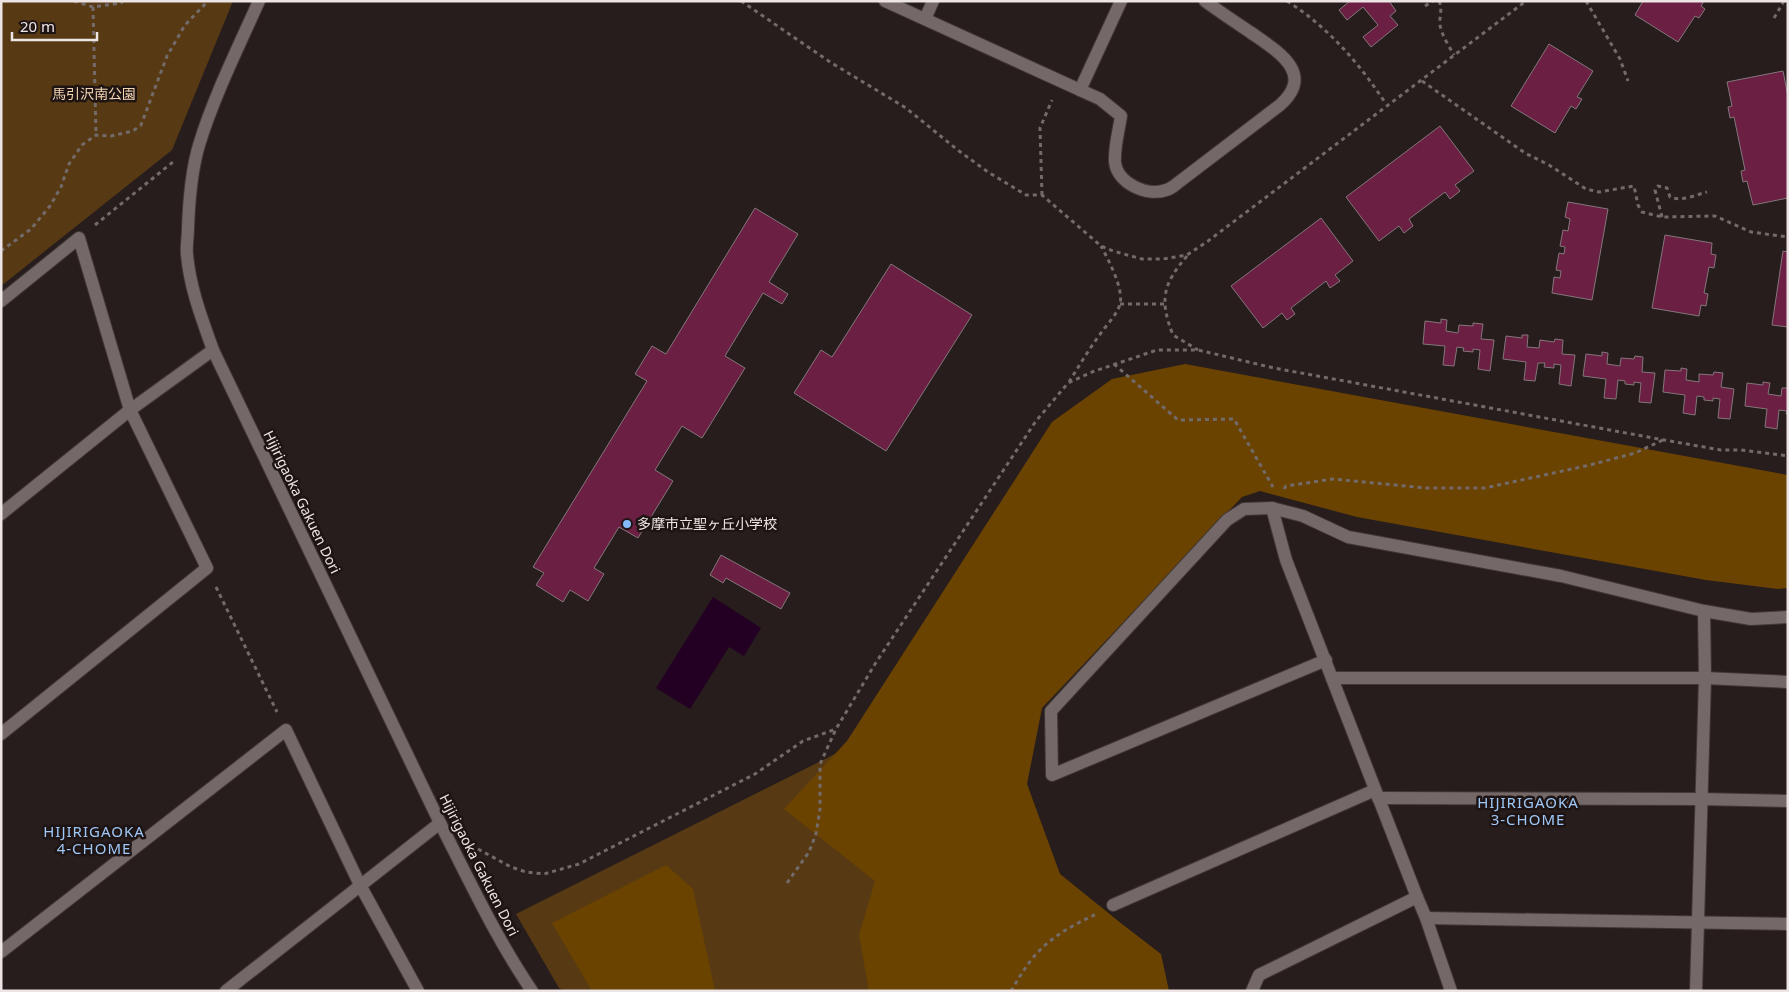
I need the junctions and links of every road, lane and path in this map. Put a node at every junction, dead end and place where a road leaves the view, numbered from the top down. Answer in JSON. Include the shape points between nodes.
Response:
{"nodes":[{"id":1,"x":74,"y":1,"type":"edge"},
{"id":2,"x":123,"y":1,"type":"edge"},
{"id":3,"x":208,"y":1,"type":"edge"},
{"id":4,"x":259,"y":1,"type":"edge"},
{"id":5,"x":885,"y":1,"type":"edge"},
{"id":6,"x":933,"y":1,"type":"edge"},
{"id":7,"x":1121,"y":1,"type":"edge"},
{"id":8,"x":1205,"y":1,"type":"edge"},
{"id":9,"x":1287,"y":1,"type":"edge"},
{"id":10,"x":1433,"y":1,"type":"edge"},
{"id":11,"x":1439,"y":1,"type":"edge"},
{"id":12,"x":1586,"y":1,"type":"edge"},
{"id":13,"x":1784,"y":1,"type":"edge"},
{"id":14,"x":1425,"y":6,"type":"dead end"},
{"id":15,"x":93,"y":7,"type":"junction"},
{"id":16,"x":1774,"y":18,"type":"dead end"},
{"id":17,"x":925,"y":20,"type":"junction"},
{"id":18,"x":1454,"y":55,"type":"dead end"},
{"id":19,"x":1422,"y":81,"type":"dead end"},
{"id":20,"x":1628,"y":81,"type":"dead end"},
{"id":21,"x":1080,"y":90,"type":"junction"},
{"id":22,"x":1056,"y":93,"type":"dead end"},
{"id":23,"x":1386,"y":105,"type":"dead end"},
{"id":24,"x":96,"y":136,"type":"junction"},
{"id":25,"x":173,"y":162,"type":"dead end"},
{"id":26,"x":1707,"y":192,"type":"dead end"},
{"id":27,"x":1042,"y":195,"type":"dead end"},
{"id":28,"x":1662,"y":217,"type":"junction"},
{"id":29,"x":1788,"y":237,"type":"edge"},
{"id":30,"x":79,"y":238,"type":"junction"},
{"id":31,"x":1101,"y":246,"type":"dead end"},
{"id":32,"x":1,"y":251,"type":"edge"},
{"id":33,"x":1187,"y":255,"type":"dead end"},
{"id":34,"x":1,"y":301,"type":"edge"},
{"id":35,"x":1120,"y":304,"type":"junction"},
{"id":36,"x":1164,"y":304,"type":"junction"},
{"id":37,"x":213,"y":350,"type":"junction"},
{"id":38,"x":1198,"y":350,"type":"junction"},
{"id":39,"x":1114,"y":364,"type":"junction"},
{"id":40,"x":1068,"y":383,"type":"junction"},
{"id":41,"x":130,"y":410,"type":"junction"},
{"id":42,"x":1664,"y":440,"type":"junction"},
{"id":43,"x":1788,"y":456,"type":"edge"},
{"id":44,"x":1279,"y":497,"type":"junction"},
{"id":45,"x":1272,"y":508,"type":"junction"},
{"id":46,"x":1,"y":514,"type":"edge"},
{"id":47,"x":207,"y":568,"type":"junction"},
{"id":48,"x":1704,"y":610,"type":"junction"},
{"id":49,"x":1788,"y":617,"type":"edge"},
{"id":50,"x":1326,"y":660,"type":"junction"},
{"id":51,"x":1332,"y":678,"type":"junction"},
{"id":52,"x":1705,"y":678,"type":"junction"},
{"id":53,"x":1788,"y":682,"type":"edge"},
{"id":54,"x":836,"y":729,"type":"junction"},
{"id":55,"x":286,"y":730,"type":"junction"},
{"id":56,"x":1,"y":734,"type":"edge"},
{"id":57,"x":1376,"y":794,"type":"junction"},
{"id":58,"x":1700,"y":799,"type":"junction"},
{"id":59,"x":1788,"y":801,"type":"edge"},
{"id":60,"x":440,"y":823,"type":"junction"},
{"id":61,"x":471,"y":844,"type":"dead end"},
{"id":62,"x":787,"y":883,"type":"dead end"},
{"id":63,"x":360,"y":885,"type":"junction"},
{"id":64,"x":1416,"y":897,"type":"junction"},
{"id":65,"x":1113,"y":905,"type":"joint"},
{"id":66,"x":1426,"y":918,"type":"junction"},
{"id":67,"x":1697,"y":922,"type":"junction"},
{"id":68,"x":1788,"y":924,"type":"edge"},
{"id":69,"x":1,"y":952,"type":"edge"},
{"id":70,"x":226,"y":991,"type":"edge"},
{"id":71,"x":418,"y":991,"type":"edge"},
{"id":72,"x":532,"y":991,"type":"edge"},
{"id":73,"x":1011,"y":991,"type":"edge"},
{"id":74,"x":1252,"y":991,"type":"edge"},
{"id":75,"x":1452,"y":991,"type":"edge"},
{"id":76,"x":1696,"y":991,"type":"edge"}],
"edges":[{"from":1,"to":15,"type":"path"},
{"from":2,"to":15,"type":"path"},
{"from":3,"to":24,"type":"path","via":[[185,25],[166,56],[141,125],[133,131]]},
{"from":4,"to":37,"type":"street","name":"Hijirigaoka Gakuen Dori","via":[[199,145],[188,201],[187,254],[199,311]]},
{"from":5,"to":17,"type":"street"},
{"from":6,"to":17,"type":"street"},
{"from":7,"to":21,"type":"street"},
{"from":8,"to":21,"type":"street","via":[[1289,62],[1294,84],[1290,96],[1280,105],[1180,182],[1165,191],[1149,191],[1127,183],[1115,164],[1121,116],[1100,99]]},
{"from":9,"to":23,"type":"path","via":[[1308,14],[1334,38],[1369,78]]},
{"from":10,"to":14,"type":"path"},
{"from":11,"to":18,"type":"path","via":[[1440,25]]},
{"from":12,"to":20,"type":"path","via":[[1620,59]]},
{"from":13,"to":16,"type":"path"},
{"from":15,"to":24,"type":"path"},
{"from":17,"to":21,"type":"street"},
{"from":19,"to":28,"type":"path","via":[[1524,153],[1550,165],[1586,189],[1599,192],[1634,186],[1642,212]]},
{"from":22,"to":27,"type":"path","via":[[1040,128]]},
{"from":24,"to":32,"type":"path","via":[[82,145],[69,164],[50,206],[31,229]]},
{"from":25,"to":30,"type":"path"},
{"from":26,"to":28,"type":"path","via":[[1675,199],[1670,197],[1667,188],[1658,186],[1655,190]]},
{"from":28,"to":29,"type":"path","via":[[1715,216],[1751,232]]},
{"from":30,"to":34,"type":"street"},
{"from":30,"to":41,"type":"street"},
{"from":31,"to":35,"type":"path","via":[[1120,293]]},
{"from":33,"to":36,"type":"path","via":[[1172,273]]},
{"from":35,"to":36,"type":"path"},
{"from":35,"to":40,"type":"path"},
{"from":36,"to":38,"type":"path","via":[[1173,335]]},
{"from":37,"to":41,"type":"street"},
{"from":37,"to":60,"type":"street","name":"Hijirigaoka Gakuen Dori"},
{"from":38,"to":39,"type":"path","via":[[1157,350]]},
{"from":38,"to":42,"type":"path","via":[[1283,369]]},
{"from":39,"to":40,"type":"path"},
{"from":39,"to":44,"type":"path","via":[[1178,420],[1234,419]]},
{"from":40,"to":54,"type":"path","via":[[1036,421],[875,664]]},
{"from":41,"to":46,"type":"street"},
{"from":41,"to":47,"type":"street"},
{"from":42,"to":43,"type":"path","via":[[1721,450]]},
{"from":42,"to":44,"type":"path","via":[[1635,453],[1485,488],[1426,488],[1333,479],[1286,486]]},
{"from":44,"to":45,"type":"path"},
{"from":45,"to":48,"type":"street","via":[[1303,516],[1348,537],[1561,576]]},
{"from":45,"to":50,"type":"street","via":[[1286,560]]},
{"from":45,"to":50,"type":"street","via":[[1244,509],[1228,520],[1051,711],[1052,775]]},
{"from":47,"to":55,"type":"path"},
{"from":47,"to":56,"type":"street"},
{"from":48,"to":49,"type":"street","via":[[1751,619]]},
{"from":48,"to":52,"type":"street"},
{"from":50,"to":51,"type":"street"},
{"from":51,"to":52,"type":"street"},
{"from":51,"to":57,"type":"street"},
{"from":52,"to":53,"type":"street"},
{"from":52,"to":58,"type":"street"},
{"from":54,"to":61,"type":"path","via":[[803,741],[755,774],[579,864],[544,874],[526,872],[487,855]]},
{"from":54,"to":62,"type":"path","via":[[820,764],[820,809],[816,834],[809,852]]},
{"from":55,"to":63,"type":"street"},
{"from":55,"to":69,"type":"street"},
{"from":57,"to":58,"type":"street"},
{"from":57,"to":64,"type":"street"},
{"from":57,"to":65,"type":"street"},
{"from":58,"to":59,"type":"street"},
{"from":58,"to":67,"type":"street"},
{"from":60,"to":63,"type":"street"},
{"from":60,"to":72,"type":"street","name":"Hijirigaoka Gakuen Dori","via":[[512,961]]},
{"from":63,"to":70,"type":"street"},
{"from":63,"to":71,"type":"street"},
{"from":64,"to":66,"type":"street"},
{"from":64,"to":74,"type":"street","via":[[1259,975]]},
{"from":65,"to":73,"type":"path","via":[[1047,943]]},
{"from":66,"to":67,"type":"street"},
{"from":66,"to":75,"type":"street"},
{"from":67,"to":68,"type":"street"},
{"from":67,"to":76,"type":"street"}]}
